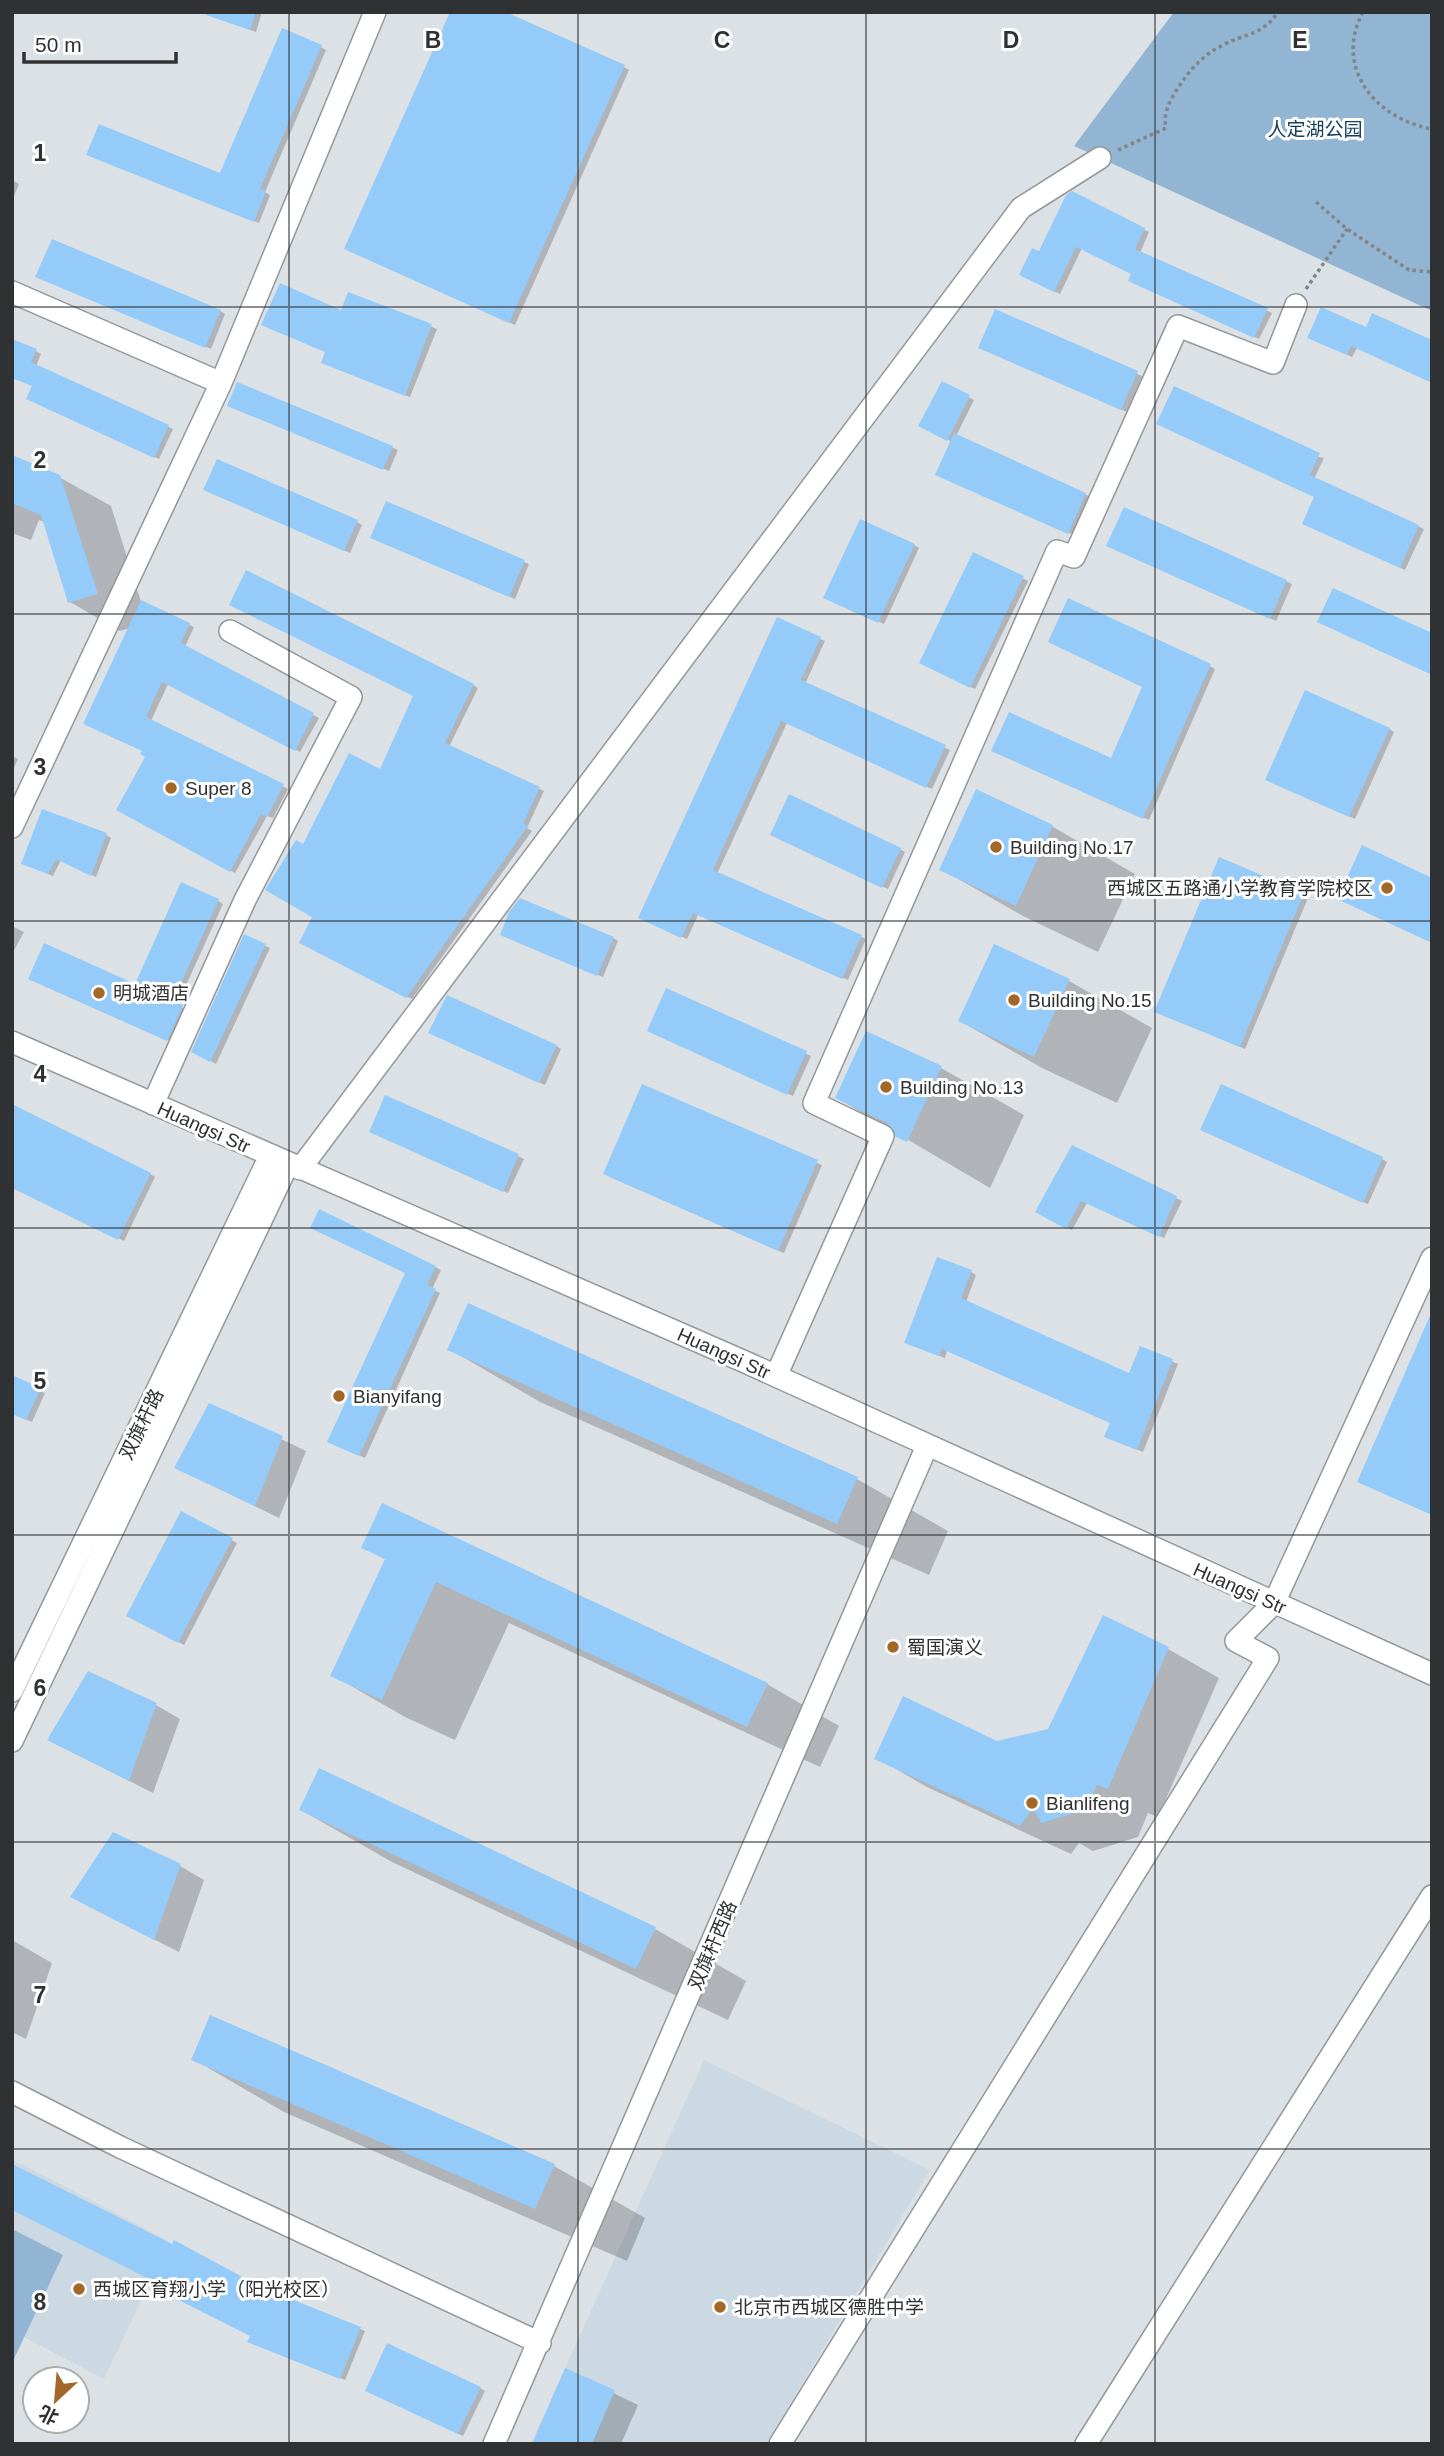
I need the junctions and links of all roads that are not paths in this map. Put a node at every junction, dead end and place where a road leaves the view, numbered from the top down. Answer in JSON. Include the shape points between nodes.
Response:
{"nodes":[{"id":1,"x":375,"y":12,"type":"edge"},
{"id":2,"x":1100,"y":158,"type":"road end"},
{"id":3,"x":12,"y":292,"type":"edge"},
{"id":4,"x":1296,"y":306,"type":"road end"},
{"id":5,"x":221,"y":383,"type":"junction"},
{"id":6,"x":230,"y":631,"type":"dead end"},
{"id":7,"x":12,"y":827,"type":"edge"},
{"id":8,"x":12,"y":1042,"type":"edge"},
{"id":9,"x":153,"y":1104,"type":"junction"},
{"id":10,"x":286,"y":1163,"type":"junction"},
{"id":11,"x":1432,"y":1258,"type":"edge"},
{"id":12,"x":776,"y":1376,"type":"junction"},
{"id":13,"x":927,"y":1446,"type":"junction"},
{"id":14,"x":1274,"y":1603,"type":"junction"},
{"id":15,"x":1432,"y":1674,"type":"edge"},
{"id":16,"x":12,"y":1691,"type":"edge"},
{"id":17,"x":12,"y":1741,"type":"edge"},
{"id":18,"x":1432,"y":1896,"type":"edge"},
{"id":19,"x":12,"y":2092,"type":"edge"},
{"id":20,"x":540,"y":2343,"type":"junction"},
{"id":21,"x":494,"y":2444,"type":"edge"},
{"id":22,"x":780,"y":2444,"type":"edge"},
{"id":23,"x":1086,"y":2444,"type":"edge"}],
"edges":[{"from":1,"to":5,"type":"street"},
{"from":2,"to":10,"type":"street","via":[[1021,208]]},
{"from":3,"to":5,"type":"street"},
{"from":4,"to":12,"type":"street","via":[[1273,363],[1178,326],[1074,557],[1056,551],[814,1103],[883,1136]]},
{"from":5,"to":7,"type":"street"},
{"from":6,"to":9,"type":"street","via":[[351,697],[245,900]]},
{"from":8,"to":9,"type":"street","name":"Huangsi Str"},
{"from":9,"to":10,"type":"street","name":"Huangsi Str"},
{"from":10,"to":12,"type":"street","name":"Huangsi Str"},
{"from":10,"to":16,"type":"street","name":"双旗杆路"},
{"from":10,"to":17,"type":"street"},
{"from":11,"to":14,"type":"street"},
{"from":12,"to":13,"type":"street","name":"Huangsi Str"},
{"from":13,"to":14,"type":"street","name":"Huangsi Str"},
{"from":13,"to":20,"type":"street","name":"双旗杆西路"},
{"from":14,"to":15,"type":"street","name":"Huangsi Str"},
{"from":14,"to":22,"type":"street","via":[[1236,1641],[1268,1658]]},
{"from":18,"to":23,"type":"street"},
{"from":19,"to":20,"type":"street"},
{"from":20,"to":21,"type":"street","name":"双旗杆西路"}]}
